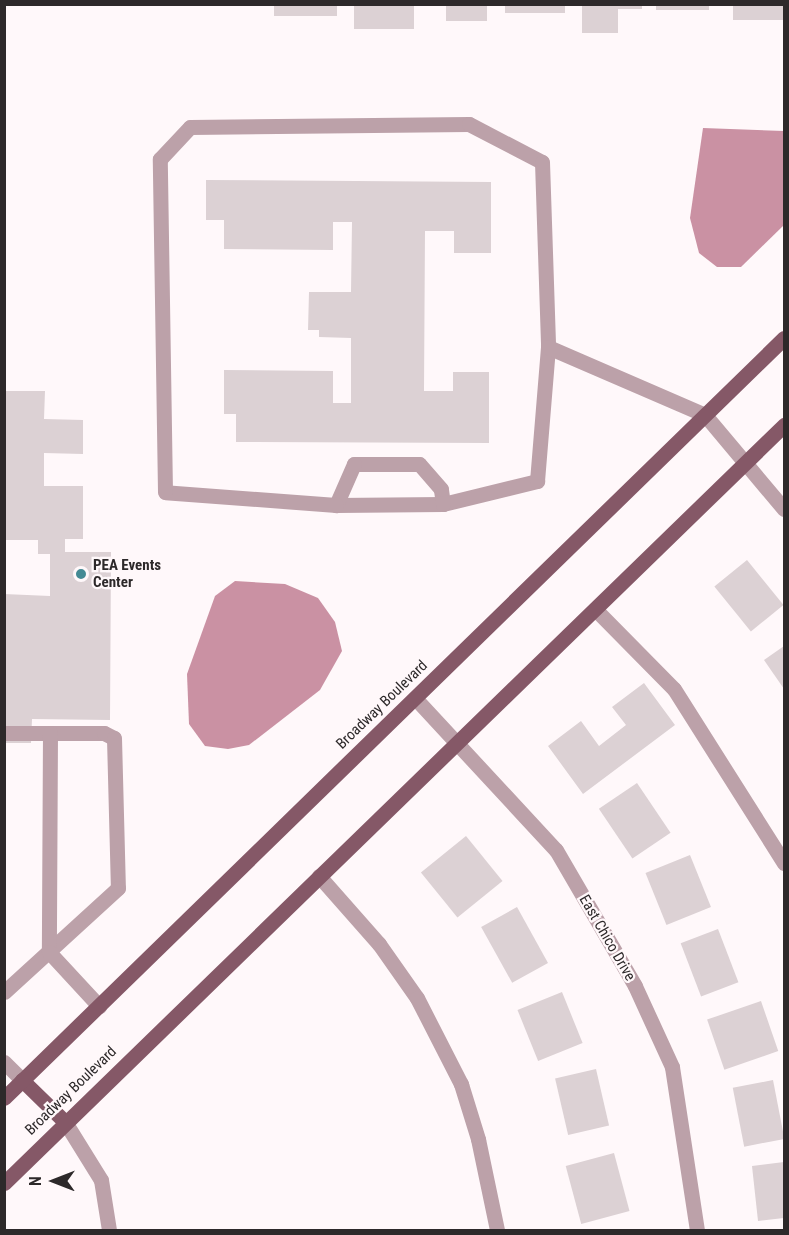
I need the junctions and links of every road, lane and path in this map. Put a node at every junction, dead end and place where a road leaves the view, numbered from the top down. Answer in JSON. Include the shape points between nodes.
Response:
{"nodes":[{"id":1,"x":784,"y":338,"type":"edge"},
{"id":2,"x":548,"y":346,"type":"junction"},
{"id":3,"x":705,"y":415,"type":"junction"},
{"id":4,"x":784,"y":425,"type":"edge"},
{"id":5,"x":744,"y":464,"type":"junction"},
{"id":6,"x":443,"y":504,"type":"junction"},
{"id":7,"x":336,"y":505,"type":"junction"},
{"id":8,"x":784,"y":509,"type":"edge"},
{"id":9,"x":595,"y":609,"type":"junction"},
{"id":10,"x":415,"y":698,"type":"junction"},
{"id":11,"x":4,"y":733,"type":"edge"},
{"id":12,"x":50,"y":733,"type":"junction"},
{"id":13,"x":456,"y":743,"type":"junction"},
{"id":14,"x":784,"y":863,"type":"edge"},
{"id":15,"x":319,"y":876,"type":"junction"},
{"id":16,"x":49,"y":952,"type":"junction"},
{"id":17,"x":4,"y":992,"type":"edge"},
{"id":18,"x":99,"y":1006,"type":"junction"},
{"id":19,"x":4,"y":1062,"type":"edge"},
{"id":20,"x":22,"y":1080,"type":"junction"},
{"id":21,"x":4,"y":1098,"type":"edge"},
{"id":22,"x":65,"y":1122,"type":"junction"},
{"id":23,"x":4,"y":1183,"type":"edge"},
{"id":24,"x":109,"y":1230,"type":"edge"},
{"id":25,"x":497,"y":1230,"type":"edge"},
{"id":26,"x":697,"y":1230,"type":"edge"}],
"edges":[{"from":1,"to":3,"type":"main road","name":"Broadway Boulevard"},
{"from":2,"to":3,"type":"street"},
{"from":2,"to":6,"type":"street","via":[[537,481]]},
{"from":2,"to":7,"type":"street","via":[[542,162],[469,124],[190,127],[160,159],[165,492]]},
{"from":3,"to":5,"type":"street"},
{"from":3,"to":10,"type":"main road","name":"Broadway Boulevard"},
{"from":4,"to":5,"type":"main road","name":"Broadway Boulevard"},
{"from":5,"to":8,"type":"street"},
{"from":5,"to":9,"type":"main road","name":"Broadway Boulevard"},
{"from":6,"to":7,"type":"street"},
{"from":6,"to":7,"type":"street","via":[[441,489],[418,464],[354,464]]},
{"from":9,"to":13,"type":"main road","name":"Broadway Boulevard"},
{"from":9,"to":14,"type":"street","via":[[674,689]]},
{"from":10,"to":13,"type":"street","name":"East Chico Drive"},
{"from":10,"to":18,"type":"main road","name":"Broadway Boulevard"},
{"from":11,"to":12,"type":"street"},
{"from":12,"to":16,"type":"street"},
{"from":12,"to":16,"type":"street","via":[[105,733],[114,738],[118,888]]},
{"from":13,"to":15,"type":"main road","name":"Broadway Boulevard"},
{"from":13,"to":26,"type":"street","name":"East Chico Drive","via":[[556,850],[635,986],[672,1066]]},
{"from":15,"to":22,"type":"main road","name":"Broadway Boulevard"},
{"from":15,"to":25,"type":"street","via":[[379,944],[417,998],[461,1084],[478,1139]]},
{"from":16,"to":17,"type":"street"},
{"from":16,"to":18,"type":"street"},
{"from":18,"to":20,"type":"main road","name":"Broadway Boulevard"},
{"from":19,"to":20,"type":"street"},
{"from":20,"to":21,"type":"main road","name":"Broadway Boulevard"},
{"from":20,"to":22,"type":"main road"},
{"from":22,"to":23,"type":"main road","name":"Broadway Boulevard"},
{"from":22,"to":24,"type":"street","via":[[101,1180]]}]}
